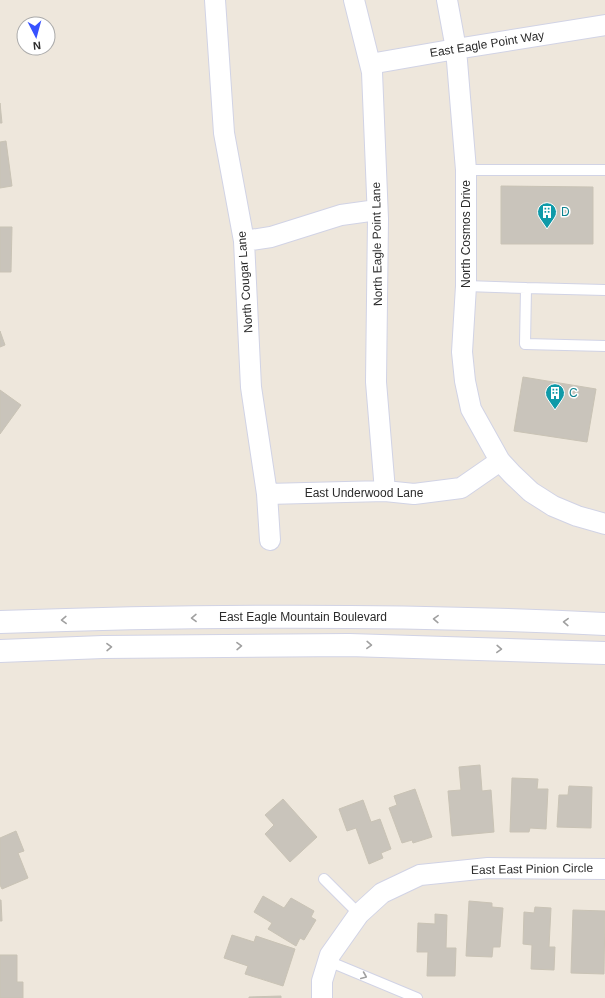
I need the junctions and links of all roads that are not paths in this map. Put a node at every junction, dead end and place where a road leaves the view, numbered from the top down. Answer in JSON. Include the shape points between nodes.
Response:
{"nodes":[{"id":1,"x":215,"y":0,"type":"edge"},
{"id":2,"x":354,"y":0,"type":"edge"},
{"id":3,"x":447,"y":0,"type":"edge"},
{"id":4,"x":605,"y":25,"type":"edge"},
{"id":5,"x":456,"y":49,"type":"junction"},
{"id":6,"x":370,"y":64,"type":"junction"},
{"id":7,"x":466,"y":170,"type":"junction"},
{"id":8,"x":605,"y":170,"type":"edge"},
{"id":9,"x":377,"y":210,"type":"junction"},
{"id":10,"x":244,"y":241,"type":"junction"},
{"id":11,"x":466,"y":286,"type":"junction"},
{"id":12,"x":526,"y":288,"type":"junction"},
{"id":13,"x":605,"y":290,"type":"edge"},
{"id":14,"x":605,"y":346,"type":"edge"},
{"id":15,"x":500,"y":461,"type":"junction"},
{"id":16,"x":385,"y":491,"type":"junction"},
{"id":17,"x":268,"y":494,"type":"junction"},
{"id":18,"x":605,"y":524,"type":"edge"},
{"id":19,"x":270,"y":540,"type":"dead end"},
{"id":20,"x":0,"y":622,"type":"edge"},
{"id":21,"x":605,"y":624,"type":"edge"},
{"id":22,"x":0,"y":651,"type":"edge"},
{"id":23,"x":605,"y":653,"type":"edge"},
{"id":24,"x":605,"y":869,"type":"edge"},
{"id":25,"x":324,"y":879,"type":"dead end"},
{"id":26,"x":359,"y":914,"type":"junction"},
{"id":27,"x":328,"y":960,"type":"junction"},
{"id":28,"x":322,"y":998,"type":"edge"},
{"id":29,"x":417,"y":998,"type":"edge"}],
"edges":[{"from":1,"to":10,"type":"street","name":"North Cougar Lane","via":[[224,132]]},
{"from":2,"to":6,"type":"street","name":"North Eagle Point Lane"},
{"from":3,"to":5,"type":"street","name":"North Cosmos Drive"},
{"from":4,"to":5,"type":"street","name":"East Eagle Point Way"},
{"from":5,"to":6,"type":"street","name":"East Eagle Point Way"},
{"from":5,"to":7,"type":"street","name":"North Cosmos Drive"},
{"from":6,"to":9,"type":"street","name":"North Eagle Point Lane"},
{"from":7,"to":8,"type":"lane"},
{"from":7,"to":11,"type":"street","name":"North Cosmos Drive"},
{"from":9,"to":10,"type":"street","via":[[341,215],[270,237]]},
{"from":9,"to":16,"type":"street","name":"North Eagle Point Lane","via":[[376,382]]},
{"from":10,"to":17,"type":"street","name":"North Cougar Lane","via":[[251,387]]},
{"from":11,"to":12,"type":"lane"},
{"from":11,"to":15,"type":"street","name":"North Cosmos Drive","via":[[462,352],[465,381],[471,409]]},
{"from":12,"to":13,"type":"lane"},
{"from":12,"to":14,"type":"lane","via":[[525,344]]},
{"from":15,"to":16,"type":"street","name":"East Underwood Lane","via":[[461,488],[414,494]]},
{"from":15,"to":18,"type":"street","name":"North Cosmos Drive","via":[[531,492],[553,506]]},
{"from":16,"to":17,"type":"street","name":"East Underwood Lane"},
{"from":17,"to":19,"type":"street","name":"North Cougar Lane"},
{"from":21,"to":20,"type":"street","name":"East Eagle Mountain Boulevard","one_way":true,"via":[[352,616]]},
{"from":22,"to":23,"type":"street","one_way":true,"via":[[103,647],[348,645]]},
{"from":24,"to":26,"type":"street","name":"East East Pinion Circle","via":[[488,868],[420,875],[382,893]]},
{"from":25,"to":26,"type":"lane"},
{"from":26,"to":27,"type":"street","name":"East East Pinion Circle"},
{"from":27,"to":28,"type":"street","name":"East East Pinion Circle","via":[[322,981]]},
{"from":27,"to":29,"type":"lane","one_way":true}]}
